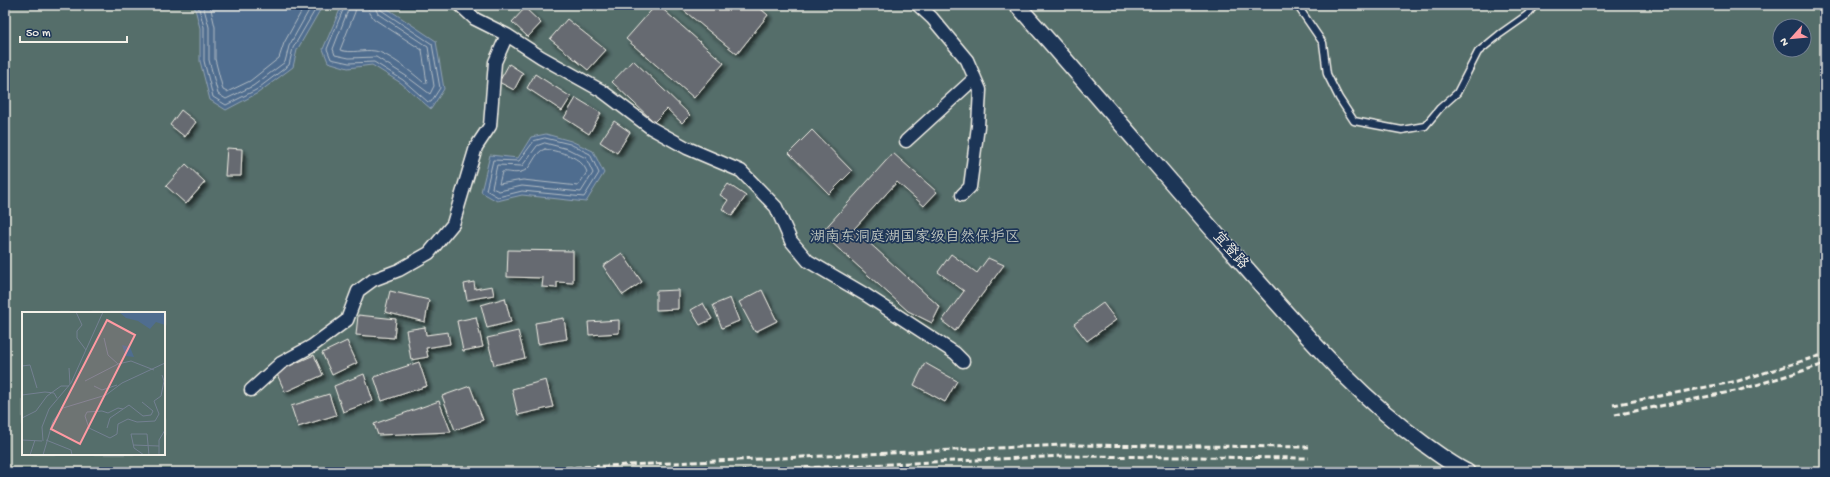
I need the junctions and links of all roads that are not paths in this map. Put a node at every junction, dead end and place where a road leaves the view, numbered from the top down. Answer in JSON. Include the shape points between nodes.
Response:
{"nodes":[{"id":1,"x":460,"y":5,"type":"edge"},
{"id":2,"x":918,"y":5,"type":"edge"},
{"id":3,"x":1017,"y":5,"type":"edge"},
{"id":4,"x":1297,"y":5,"type":"edge"},
{"id":5,"x":1535,"y":5,"type":"edge"},
{"id":6,"x":507,"y":34,"type":"junction"},
{"id":7,"x":975,"y":78,"type":"junction"},
{"id":8,"x":906,"y":141,"type":"dead end"},
{"id":9,"x":962,"y":195,"type":"dead end"},
{"id":10,"x":963,"y":361,"type":"dead end"},
{"id":11,"x":251,"y":390,"type":"dead end"},
{"id":12,"x":1468,"y":472,"type":"edge"}],
"edges":[{"from":1,"to":6,"type":"street","via":[[475,19]]},
{"from":2,"to":7,"type":"street","via":[[966,60]]},
{"from":3,"to":12,"type":"street","name":"宜登路","via":[[1193,210],[1320,351],[1372,402],[1409,433]]},
{"from":4,"to":5,"type":"lane","via":[[1323,43],[1328,74],[1354,121],[1402,130],[1425,126],[1457,93],[1478,52],[1528,15]]},
{"from":6,"to":10,"type":"street","via":[[541,57],[602,91],[651,128],[687,148],[741,171],[776,206],[791,241],[808,261],[866,295],[955,353]]},
{"from":6,"to":11,"type":"street","via":[[495,62],[490,126],[476,147],[452,224],[429,253],[399,270],[373,280],[358,291],[347,320],[312,346],[281,363]]},
{"from":7,"to":8,"type":"street"},
{"from":7,"to":9,"type":"street","via":[[980,90],[978,126],[970,187]]}]}
